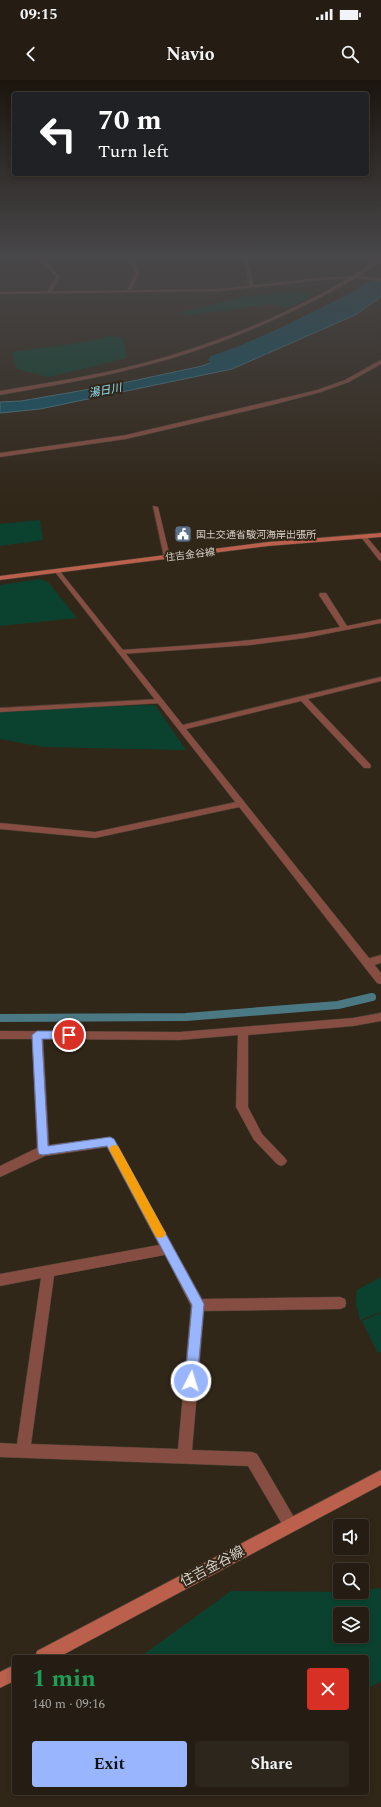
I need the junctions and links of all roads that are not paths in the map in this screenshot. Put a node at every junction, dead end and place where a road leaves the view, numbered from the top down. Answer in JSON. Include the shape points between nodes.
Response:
{"nodes":[{"id":1,"x":224,"y":339,"type":"edge"},
{"id":2,"x":381,"y":362,"type":"edge"},
{"id":3,"x":0,"y":393,"type":"edge"},
{"id":4,"x":0,"y":455,"type":"edge"},
{"id":5,"x":154,"y":507,"type":"dead end"},
{"id":6,"x":381,"y":535,"type":"edge"},
{"id":7,"x":363,"y":536,"type":"junction"},
{"id":8,"x":167,"y":557,"type":"junction"},
{"id":9,"x":381,"y":559,"type":"edge"},
{"id":10,"x":56,"y":571,"type":"junction"},
{"id":11,"x":0,"y":578,"type":"edge"},
{"id":12,"x":323,"y":595,"type":"dead end"},
{"id":13,"x":381,"y":621,"type":"edge"},
{"id":14,"x":344,"y":627,"type":"junction"},
{"id":15,"x":121,"y":652,"type":"junction"},
{"id":16,"x":381,"y":679,"type":"edge"},
{"id":17,"x":302,"y":698,"type":"junction"},
{"id":18,"x":160,"y":701,"type":"junction"},
{"id":19,"x":0,"y":710,"type":"edge"},
{"id":20,"x":182,"y":728,"type":"junction"},
{"id":21,"x":367,"y":766,"type":"dead end"},
{"id":22,"x":242,"y":804,"type":"junction"},
{"id":23,"x":0,"y":826,"type":"edge"},
{"id":24,"x":381,"y":959,"type":"edge"},
{"id":25,"x":368,"y":963,"type":"junction"},
{"id":26,"x":381,"y":980,"type":"edge"},
{"id":27,"x":381,"y":1017,"type":"edge"},
{"id":28,"x":243,"y":1031,"type":"junction"},
{"id":29,"x":0,"y":1035,"type":"edge"},
{"id":30,"x":37,"y":1035,"type":"junction"},
{"id":31,"x":43,"y":1151,"type":"junction"},
{"id":32,"x":281,"y":1161,"type":"dead end"},
{"id":33,"x":0,"y":1172,"type":"edge"},
{"id":34,"x":169,"y":1249,"type":"junction"},
{"id":35,"x":48,"y":1271,"type":"junction"},
{"id":36,"x":0,"y":1280,"type":"edge"},
{"id":37,"x":340,"y":1303,"type":"dead end"},
{"id":38,"x":198,"y":1304,"type":"junction"},
{"id":39,"x":0,"y":1450,"type":"edge"},
{"id":40,"x":23,"y":1451,"type":"junction"},
{"id":41,"x":184,"y":1457,"type":"junction"},
{"id":42,"x":381,"y":1477,"type":"edge"},
{"id":43,"x":290,"y":1524,"type":"junction"},
{"id":44,"x":47,"y":1655,"type":"edge"},
{"id":45,"x":12,"y":1674,"type":"edge"},
{"id":46,"x":0,"y":1680,"type":"edge"}],
"edges":[{"from":1,"to":3,"type":"street","via":[[160,360]]},
{"from":2,"to":4,"type":"street","via":[[347,381],[272,403],[126,437]]},
{"from":5,"to":8,"type":"street"},
{"from":6,"to":7,"type":"main road","name":"住吉金谷線"},
{"from":7,"to":8,"type":"main road","name":"住吉金谷線","via":[[268,544]]},
{"from":7,"to":9,"type":"street"},
{"from":8,"to":10,"type":"main road","name":"住吉金谷線"},
{"from":10,"to":11,"type":"main road","name":"住吉金谷線"},
{"from":10,"to":15,"type":"street"},
{"from":12,"to":14,"type":"street"},
{"from":13,"to":14,"type":"street"},
{"from":14,"to":15,"type":"street","via":[[305,636],[251,643]]},
{"from":15,"to":18,"type":"street"},
{"from":16,"to":17,"type":"street"},
{"from":17,"to":20,"type":"street"},
{"from":17,"to":21,"type":"street"},
{"from":18,"to":19,"type":"street"},
{"from":18,"to":20,"type":"street"},
{"from":20,"to":22,"type":"street"},
{"from":22,"to":23,"type":"street","via":[[95,835]]},
{"from":22,"to":25,"type":"street"},
{"from":24,"to":25,"type":"street"},
{"from":25,"to":26,"type":"street"},
{"from":27,"to":28,"type":"street","via":[[353,1022]]},
{"from":28,"to":30,"type":"street","via":[[180,1036]]},
{"from":28,"to":32,"type":"street","via":[[242,1107],[258,1137]]},
{"from":29,"to":30,"type":"street"},
{"from":30,"to":31,"type":"street"},
{"from":31,"to":33,"type":"street"},
{"from":31,"to":34,"type":"street","via":[[110,1142]]},
{"from":34,"to":35,"type":"street"},
{"from":34,"to":38,"type":"street"},
{"from":35,"to":36,"type":"street"},
{"from":35,"to":40,"type":"street"},
{"from":37,"to":38,"type":"street"},
{"from":38,"to":41,"type":"street"},
{"from":39,"to":40,"type":"street"},
{"from":40,"to":41,"type":"street"},
{"from":41,"to":43,"type":"street","via":[[252,1459]]},
{"from":42,"to":43,"type":"main road","name":"住吉金谷線"},
{"from":43,"to":44,"type":"main road","name":"住吉金谷線"},
{"from":45,"to":46,"type":"main road"}]}
